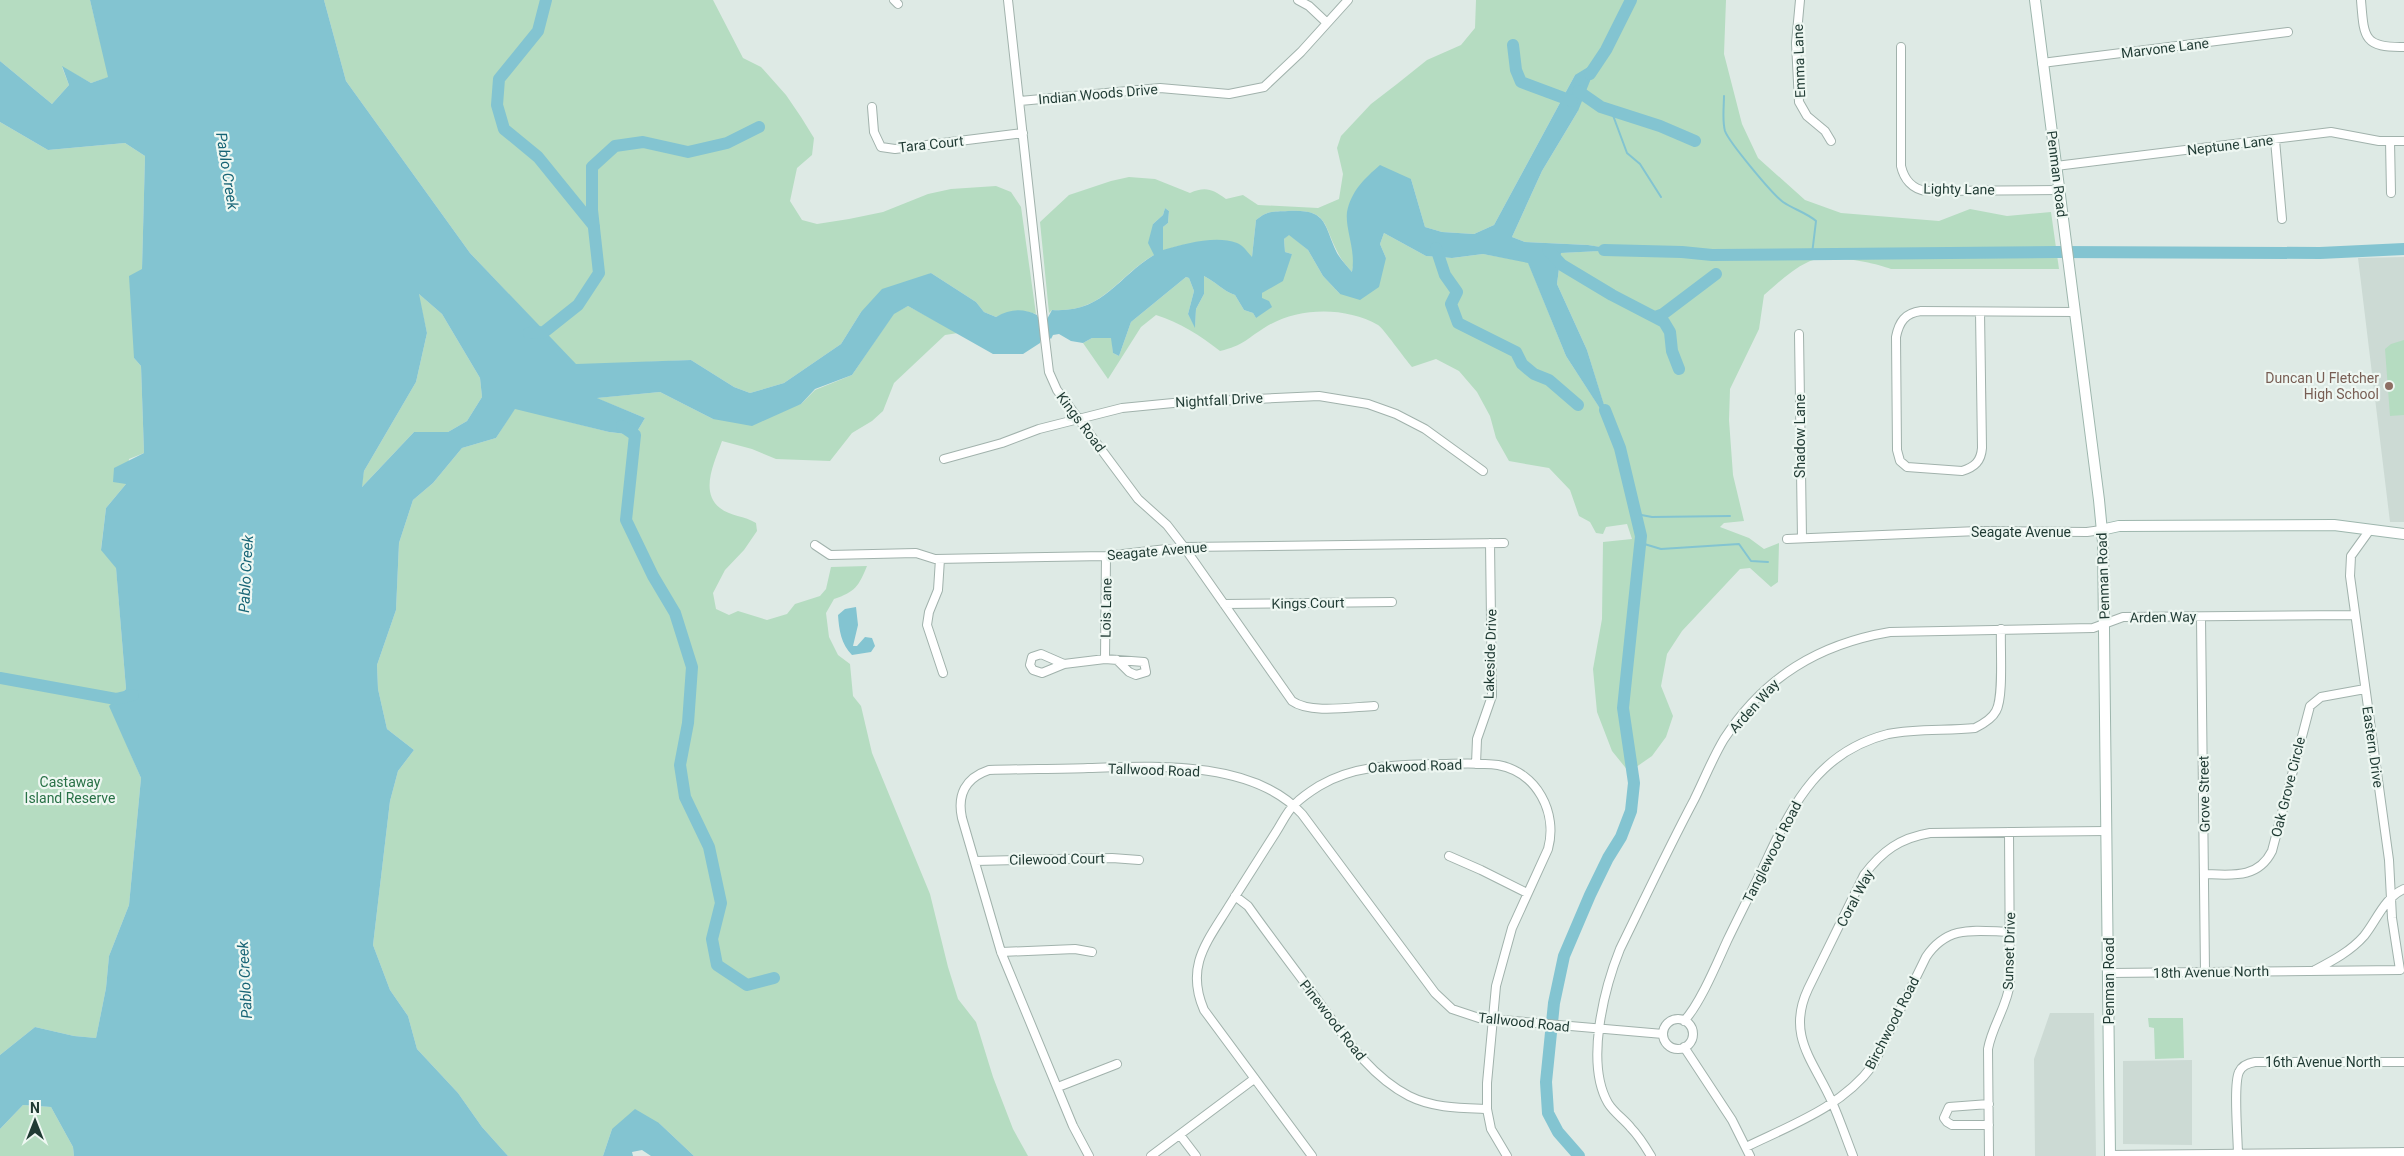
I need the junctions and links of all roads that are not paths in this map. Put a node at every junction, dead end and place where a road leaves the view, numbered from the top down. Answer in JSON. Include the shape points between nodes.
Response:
{"nodes":[{"id":1,"x":1008,"y":0,"type":"edge"},
{"id":2,"x":1298,"y":0,"type":"edge"},
{"id":3,"x":1348,"y":0,"type":"edge"},
{"id":4,"x":1800,"y":0,"type":"edge"},
{"id":5,"x":2035,"y":0,"type":"edge"},
{"id":6,"x":2361,"y":0,"type":"edge"},
{"id":7,"x":1326,"y":22,"type":"junction"},
{"id":8,"x":2288,"y":32,"type":"dead end"},
{"id":9,"x":1901,"y":47,"type":"dead end"},
{"id":10,"x":2404,"y":47,"type":"edge"},
{"id":11,"x":2042,"y":63,"type":"junction"},
{"id":12,"x":1020,"y":101,"type":"junction"},
{"id":13,"x":872,"y":107,"type":"dead end"},
{"id":14,"x":1023,"y":133,"type":"junction"},
{"id":15,"x":1831,"y":140,"type":"dead end"},
{"id":16,"x":2275,"y":140,"type":"junction"},
{"id":17,"x":2390,"y":141,"type":"junction"},
{"id":18,"x":2404,"y":141,"type":"edge"},
{"id":19,"x":2056,"y":166,"type":"junction"},
{"id":20,"x":2059,"y":190,"type":"junction"},
{"id":21,"x":2391,"y":193,"type":"dead end"},
{"id":22,"x":2282,"y":219,"type":"dead end"},
{"id":23,"x":1980,"y":312,"type":"junction"},
{"id":24,"x":2075,"y":312,"type":"junction"},
{"id":25,"x":1799,"y":334,"type":"dead end"},
{"id":26,"x":1079,"y":420,"type":"junction"},
{"id":27,"x":944,"y":459,"type":"dead end"},
{"id":28,"x":1482,"y":471,"type":"dead end"},
{"id":29,"x":2101,"y":530,"type":"junction"},
{"id":30,"x":2370,"y":531,"type":"junction"},
{"id":31,"x":2404,"y":534,"type":"edge"},
{"id":32,"x":1802,"y":538,"type":"junction"},
{"id":33,"x":1787,"y":539,"type":"dead end"},
{"id":34,"x":1490,"y":543,"type":"junction"},
{"id":35,"x":1504,"y":543,"type":"dead end"},
{"id":36,"x":815,"y":545,"type":"dead end"},
{"id":37,"x":1184,"y":547,"type":"junction"},
{"id":38,"x":1106,"y":556,"type":"junction"},
{"id":39,"x":940,"y":559,"type":"junction"},
{"id":40,"x":1392,"y":602,"type":"dead end"},
{"id":41,"x":1224,"y":604,"type":"junction"},
{"id":42,"x":2354,"y":615,"type":"junction"},
{"id":43,"x":2201,"y":616,"type":"junction"},
{"id":44,"x":2105,"y":624,"type":"junction"},
{"id":45,"x":2000,"y":629,"type":"junction"},
{"id":46,"x":1105,"y":659,"type":"junction"},
{"id":47,"x":1117,"y":660,"type":"dead end"},
{"id":48,"x":1064,"y":664,"type":"dead end"},
{"id":49,"x":943,"y":674,"type":"dead end"},
{"id":50,"x":2365,"y":689,"type":"junction"},
{"id":51,"x":1374,"y":706,"type":"dead end"},
{"id":52,"x":1476,"y":764,"type":"junction"},
{"id":53,"x":1294,"y":805,"type":"junction"},
{"id":54,"x":2107,"y":831,"type":"junction"},
{"id":55,"x":2009,"y":832,"type":"junction"},
{"id":56,"x":1449,"y":856,"type":"dead end"},
{"id":57,"x":1138,"y":860,"type":"dead end"},
{"id":58,"x":974,"y":861,"type":"junction"},
{"id":59,"x":2205,"y":874,"type":"junction"},
{"id":60,"x":2404,"y":889,"type":"edge"},
{"id":61,"x":1527,"y":893,"type":"junction"},
{"id":62,"x":1235,"y":896,"type":"junction"},
{"id":63,"x":2390,"y":898,"type":"junction"},
{"id":64,"x":2010,"y":932,"type":"junction"},
{"id":65,"x":1001,"y":952,"type":"junction"},
{"id":66,"x":1092,"y":952,"type":"dead end"},
{"id":67,"x":2314,"y":971,"type":"junction"},
{"id":68,"x":2205,"y":972,"type":"junction"},
{"id":69,"x":2402,"y":972,"type":"edge"},
{"id":70,"x":2109,"y":973,"type":"junction"},
{"id":71,"x":1494,"y":1019,"type":"junction"},
{"id":72,"x":1684,"y":1021,"type":"junction"},
{"id":73,"x":1600,"y":1029,"type":"junction"},
{"id":74,"x":1663,"y":1034,"type":"junction"},
{"id":75,"x":1684,"y":1047,"type":"junction"},
{"id":76,"x":2404,"y":1062,"type":"edge"},
{"id":77,"x":1117,"y":1064,"type":"dead end"},
{"id":78,"x":1254,"y":1079,"type":"junction"},
{"id":79,"x":1058,"y":1087,"type":"junction"},
{"id":80,"x":1833,"y":1103,"type":"junction"},
{"id":81,"x":1988,"y":1104,"type":"junction"},
{"id":82,"x":1486,"y":1109,"type":"junction"},
{"id":83,"x":1989,"y":1125,"type":"junction"},
{"id":84,"x":1180,"y":1135,"type":"junction"},
{"id":85,"x":1746,"y":1147,"type":"junction"},
{"id":86,"x":2404,"y":1152,"type":"edge"},
{"id":87,"x":2238,"y":1155,"type":"edge"},
{"id":88,"x":1089,"y":1156,"type":"edge"},
{"id":89,"x":1151,"y":1156,"type":"edge"},
{"id":90,"x":1196,"y":1156,"type":"edge"},
{"id":91,"x":1312,"y":1156,"type":"edge"},
{"id":92,"x":1508,"y":1156,"type":"edge"},
{"id":93,"x":1651,"y":1156,"type":"edge"},
{"id":94,"x":1750,"y":1156,"type":"edge"},
{"id":95,"x":1853,"y":1156,"type":"edge"},
{"id":96,"x":1989,"y":1156,"type":"edge"},
{"id":97,"x":2110,"y":1156,"type":"edge"}],
"edges":[{"from":1,"to":12,"type":"street","name":"Kings Road"},
{"from":2,"to":7,"type":"street"},
{"from":3,"to":7,"type":"street","name":"Indian Woods Drive"},
{"from":4,"to":15,"type":"street","name":"Emma Lane","via":[[1796,43],[1799,102],[1807,116]]},
{"from":5,"to":11,"type":"street","name":"Penman Road"},
{"from":6,"to":10,"type":"street","via":[[2369,40],[2384,47]]},
{"from":7,"to":12,"type":"street","name":"Indian Woods Drive","via":[[1301,52],[1264,87],[1246,92],[1211,93],[1160,88]]},
{"from":8,"to":11,"type":"street","name":"Marvone Lane"},
{"from":9,"to":20,"type":"street","name":"Lighty Lane","via":[[1901,166],[1905,179],[1926,191]]},
{"from":11,"to":19,"type":"street","name":"Penman Road"},
{"from":12,"to":14,"type":"street","name":"Kings Road"},
{"from":13,"to":14,"type":"street","name":"Tara Court","via":[[874,132],[881,147],[895,149]]},
{"from":14,"to":26,"type":"street","name":"Kings Road","via":[[1052,382]]},
{"from":16,"to":17,"type":"street","name":"Neptune Lane","via":[[2342,132],[2363,139]]},
{"from":16,"to":19,"type":"street","name":"Neptune Lane"},
{"from":16,"to":22,"type":"street"},
{"from":17,"to":18,"type":"street","name":"Neptune Lane"},
{"from":17,"to":21,"type":"street"},
{"from":19,"to":20,"type":"street","name":"Penman Road"},
{"from":20,"to":24,"type":"street","name":"Penman Road"},
{"from":23,"to":23,"type":"street","via":[[1922,311],[1905,316],[1899,324],[1896,337],[1897,450],[1902,464],[1912,469],[1962,470],[1976,465],[1981,456]]},
{"from":23,"to":24,"type":"street"},
{"from":24,"to":29,"type":"street","name":"Penman Road"},
{"from":25,"to":32,"type":"street","name":"Shadow Lane"},
{"from":26,"to":27,"type":"street","name":"Nightfall Drive"},
{"from":26,"to":28,"type":"street","name":"Nightfall Drive","via":[[1122,408],[1173,403],[1292,397],[1343,399],[1396,414],[1425,429]]},
{"from":26,"to":37,"type":"street","name":"Kings Road","via":[[1138,499],[1167,525]]},
{"from":29,"to":30,"type":"street","name":"Seagate Avenue","via":[[2119,526],[2334,525]]},
{"from":29,"to":32,"type":"street","name":"Seagate Avenue"},
{"from":29,"to":44,"type":"street","name":"Penman Road"},
{"from":30,"to":31,"type":"street","name":"Seagate Avenue"},
{"from":30,"to":42,"type":"street","name":"Eastern Drive","via":[[2350,556]]},
{"from":32,"to":33,"type":"street","name":"Seagate Avenue"},
{"from":34,"to":35,"type":"street","name":"Seagate Avenue"},
{"from":34,"to":37,"type":"street","name":"Seagate Avenue"},
{"from":34,"to":52,"type":"street","name":"Lakeside Drive","via":[[1492,696],[1477,739]]},
{"from":36,"to":39,"type":"street","name":"Seagate Avenue","via":[[830,554],[916,553]]},
{"from":37,"to":38,"type":"street","name":"Seagate Avenue"},
{"from":37,"to":41,"type":"street","name":"Kings Road"},
{"from":38,"to":39,"type":"street","name":"Seagate Avenue"},
{"from":38,"to":46,"type":"street","name":"Lois Lane"},
{"from":39,"to":49,"type":"street","via":[[938,590],[927,625]]},
{"from":40,"to":41,"type":"street","name":"Kings Court"},
{"from":41,"to":51,"type":"street","name":"Kings Road","via":[[1292,701],[1299,706]]},
{"from":42,"to":43,"type":"street","name":"Arden Way"},
{"from":42,"to":50,"type":"street","name":"Eastern Drive"},
{"from":43,"to":44,"type":"street","name":"Arden Way","via":[[2124,617]]},
{"from":43,"to":59,"type":"street","name":"Grove Street"},
{"from":44,"to":45,"type":"street","name":"Arden Way","via":[[2093,628]]},
{"from":44,"to":54,"type":"street","name":"Penman Road"},
{"from":45,"to":72,"type":"street","name":"Tanglewood Road","via":[[2000,700],[1996,712],[1985,723],[1975,728],[1901,732],[1876,738],[1829,764],[1803,791]]},
{"from":45,"to":73,"type":"street","name":"Arden Way","via":[[1907,630],[1869,635],[1819,652],[1766,688],[1736,723],[1713,759],[1620,950],[1607,987]]},
{"from":46,"to":47,"type":"street"},
{"from":46,"to":48,"type":"street"},
{"from":50,"to":59,"type":"street","name":"Oak Grove Circle","via":[[2321,697],[2310,706],[2272,851],[2262,866],[2244,874]]},
{"from":50,"to":63,"type":"street","name":"Eastern Drive","via":[[2389,860]]},
{"from":52,"to":53,"type":"street","name":"Oakwood Road","via":[[1359,769],[1336,776]]},
{"from":52,"to":61,"type":"street","name":"Oakwood Road","via":[[1500,766],[1520,774],[1538,791],[1549,811],[1550,843]]},
{"from":53,"to":58,"type":"street","name":"Tallwood Road","via":[[1273,790],[1193,770],[1148,766],[989,770],[969,781],[959,800]]},
{"from":53,"to":62,"type":"street","name":"Oakwood Road"},
{"from":53,"to":71,"type":"street","name":"Tallwood Road","via":[[1443,1002],[1464,1015]]},
{"from":54,"to":55,"type":"street","name":"Coral Way"},
{"from":54,"to":70,"type":"street","name":"Penman Road"},
{"from":55,"to":64,"type":"street","name":"Sunset Drive"},
{"from":55,"to":80,"type":"street","name":"Coral Way","via":[[1912,836],[1890,847],[1864,875],[1808,989],[1800,1013],[1803,1045]]},
{"from":56,"to":61,"type":"street"},
{"from":57,"to":58,"type":"street","name":"Cilewood Court"},
{"from":58,"to":65,"type":"street","name":"Tallwood Road"},
{"from":59,"to":68,"type":"street","name":"Grove Street"},
{"from":60,"to":63,"type":"street"},
{"from":61,"to":71,"type":"street","name":"Oakwood Road","via":[[1503,956],[1496,986]]},
{"from":62,"to":78,"type":"street","name":"Oakwood Road","via":[[1201,954],[1195,976],[1196,989],[1204,1010]]},
{"from":62,"to":82,"type":"street","name":"Pinewood Road","via":[[1248,906],[1351,1046],[1384,1080],[1426,1103]]},
{"from":63,"to":67,"type":"street","via":[[2364,937]]},
{"from":63,"to":69,"type":"street","name":"Eastern Drive"},
{"from":64,"to":80,"type":"street","name":"Birchwood Road","via":[[1968,931],[1950,934],[1938,942],[1926,957],[1873,1065],[1854,1088]]},
{"from":64,"to":81,"type":"street","name":"Sunset Drive","via":[[2008,994],[1990,1036],[1988,1049]]},
{"from":65,"to":66,"type":"street","via":[[1075,949]]},
{"from":65,"to":79,"type":"street","name":"Tallwood Road"},
{"from":67,"to":68,"type":"street","name":"18th Avenue North"},
{"from":67,"to":69,"type":"street","name":"18th Avenue North"},
{"from":68,"to":70,"type":"street","name":"18th Avenue North"},
{"from":70,"to":97,"type":"street","name":"Penman Road"},
{"from":71,"to":73,"type":"street","name":"Tallwood Road"},
{"from":71,"to":82,"type":"street","name":"Oakwood Road"},
{"from":72,"to":74,"type":"street","via":[[1670,1022]]},
{"from":72,"to":75,"type":"street","via":[[1692,1032]]},
{"from":73,"to":74,"type":"street","name":"Tallwood Road"},
{"from":73,"to":93,"type":"street","name":"Arden Way","via":[[1598,1068],[1604,1093],[1614,1111]]},
{"from":74,"to":75,"type":"street","via":[[1670,1046]]},
{"from":75,"to":85,"type":"street"},
{"from":76,"to":87,"type":"street","name":"16th Avenue North","via":[[2255,1062],[2244,1065],[2237,1082]]},
{"from":77,"to":79,"type":"street"},
{"from":78,"to":84,"type":"street"},
{"from":78,"to":91,"type":"street","name":"Oakwood Road"},
{"from":79,"to":88,"type":"street","name":"Tallwood Road","via":[[1072,1126]]},
{"from":80,"to":85,"type":"street","name":"Birchwood Road"},
{"from":80,"to":95,"type":"street","name":"Coral Way"},
{"from":81,"to":83,"type":"street","name":"Sunset Drive"},
{"from":81,"to":83,"type":"street","via":[[1948,1107],[1944,1118],[1952,1125]]},
{"from":82,"to":92,"type":"street","name":"Oakwood Road","via":[[1491,1129]]},
{"from":83,"to":96,"type":"street","name":"Sunset Drive"},
{"from":84,"to":89,"type":"street"},
{"from":84,"to":90,"type":"street"},
{"from":85,"to":94,"type":"street"},
{"from":86,"to":87,"type":"street"},
{"from":87,"to":97,"type":"street"}]}
